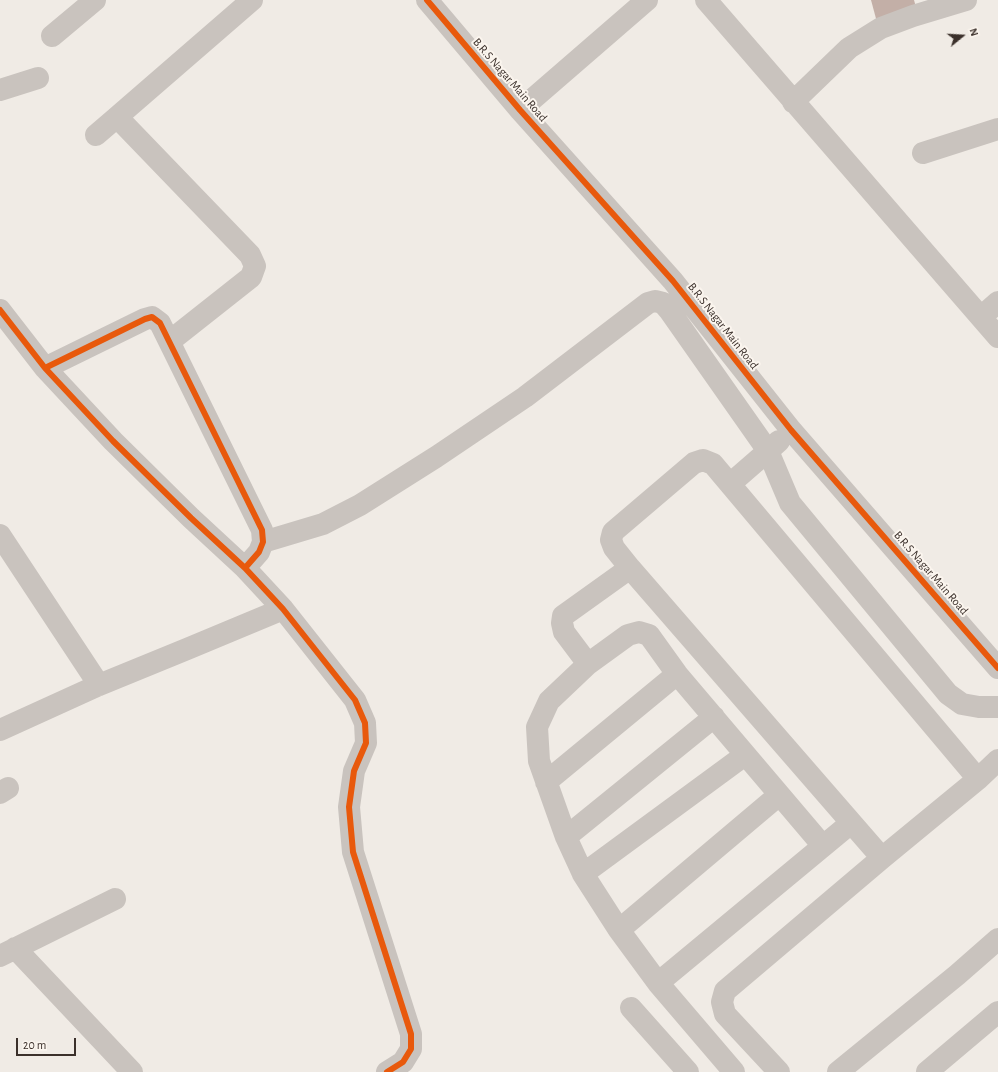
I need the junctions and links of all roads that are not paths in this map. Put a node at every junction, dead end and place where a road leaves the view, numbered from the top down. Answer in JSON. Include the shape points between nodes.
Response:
{"nodes":[{"id":1,"x":95,"y":0,"type":"edge"},
{"id":2,"x":252,"y":0,"type":"edge"},
{"id":3,"x":427,"y":0,"type":"edge"},
{"id":4,"x":647,"y":0,"type":"edge"},
{"id":5,"x":706,"y":0,"type":"edge"},
{"id":6,"x":966,"y":0,"type":"edge"},
{"id":7,"x":52,"y":36,"type":"dead end"},
{"id":8,"x":38,"y":78,"type":"dead end"},
{"id":9,"x":0,"y":90,"type":"edge"},
{"id":10,"x":793,"y":102,"type":"junction"},
{"id":11,"x":520,"y":110,"type":"junction"},
{"id":12,"x":118,"y":117,"type":"junction"},
{"id":13,"x":998,"y":129,"type":"edge"},
{"id":14,"x":96,"y":135,"type":"dead end"},
{"id":15,"x":924,"y":153,"type":"dead end"},
{"id":16,"x":998,"y":302,"type":"edge"},
{"id":17,"x":0,"y":310,"type":"edge"},
{"id":18,"x":981,"y":317,"type":"junction"},
{"id":19,"x":998,"y":336,"type":"edge"},
{"id":20,"x":170,"y":341,"type":"junction"},
{"id":21,"x":45,"y":368,"type":"junction"},
{"id":22,"x":791,"y":430,"type":"junction"},
{"id":23,"x":768,"y":450,"type":"junction"},
{"id":24,"x":730,"y":484,"type":"junction"},
{"id":25,"x":0,"y":535,"type":"edge"},
{"id":26,"x":263,"y":542,"type":"junction"},
{"id":27,"x":244,"y":568,"type":"junction"},
{"id":28,"x":630,"y":568,"type":"junction"},
{"id":29,"x":283,"y":609,"type":"junction"},
{"id":30,"x":588,"y":664,"type":"junction"},
{"id":31,"x":998,"y":668,"type":"edge"},
{"id":32,"x":677,"y":674,"type":"junction"},
{"id":33,"x":99,"y":684,"type":"junction"},
{"id":34,"x":998,"y":707,"type":"edge"},
{"id":35,"x":714,"y":717,"type":"junction"},
{"id":36,"x":0,"y":730,"type":"edge"},
{"id":37,"x":745,"y":755,"type":"junction"},
{"id":38,"x":998,"y":760,"type":"edge"},
{"id":39,"x":978,"y":779,"type":"junction"},
{"id":40,"x":546,"y":782,"type":"junction"},
{"id":41,"x":779,"y":795,"type":"junction"},
{"id":42,"x":852,"y":823,"type":"junction"},
{"id":43,"x":566,"y":837,"type":"junction"},
{"id":44,"x":823,"y":846,"type":"junction"},
{"id":45,"x":882,"y":858,"type":"junction"},
{"id":46,"x":583,"y":874,"type":"junction"},
{"id":47,"x":115,"y":899,"type":"dead end"},
{"id":48,"x":619,"y":930,"type":"junction"},
{"id":49,"x":998,"y":939,"type":"edge"},
{"id":50,"x":7,"y":952,"type":"edge"},
{"id":51,"x":658,"y":983,"type":"junction"},
{"id":52,"x":631,"y":1008,"type":"dead end"},
{"id":53,"x":998,"y":1012,"type":"edge"},
{"id":54,"x":132,"y":1072,"type":"edge"},
{"id":55,"x":387,"y":1072,"type":"edge"},
{"id":56,"x":688,"y":1072,"type":"edge"},
{"id":57,"x":734,"y":1072,"type":"edge"},
{"id":58,"x":779,"y":1072,"type":"edge"},
{"id":59,"x":838,"y":1072,"type":"edge"},
{"id":60,"x":928,"y":1072,"type":"edge"}],
"edges":[{"from":1,"to":7,"type":"street"},
{"from":2,"to":12,"type":"street"},
{"from":3,"to":11,"type":"street","name":"B.R.S Nagar Main Road"},
{"from":4,"to":11,"type":"street"},
{"from":5,"to":10,"type":"street"},
{"from":6,"to":10,"type":"street","via":[[881,28],[849,48]]},
{"from":8,"to":9,"type":"street"},
{"from":10,"to":18,"type":"street"},
{"from":11,"to":22,"type":"street","name":"B.R.S Nagar Main Road","via":[[674,282]]},
{"from":12,"to":14,"type":"street"},
{"from":12,"to":20,"type":"street","via":[[250,255],[255,266],[251,277]]},
{"from":13,"to":15,"type":"street"},
{"from":16,"to":18,"type":"street"},
{"from":17,"to":21,"type":"street"},
{"from":18,"to":19,"type":"street"},
{"from":20,"to":21,"type":"street","via":[[160,323],[152,317]]},
{"from":20,"to":26,"type":"street","via":[[262,530]]},
{"from":21,"to":27,"type":"street","via":[[113,441]]},
{"from":22,"to":23,"type":"street"},
{"from":22,"to":31,"type":"street","name":"B.R.S Nagar Main Road"},
{"from":23,"to":24,"type":"street"},
{"from":23,"to":26,"type":"street","via":[[669,310],[663,303],[655,301],[648,303],[525,397],[360,505],[323,524]]},
{"from":23,"to":34,"type":"street","via":[[790,504],[948,694],[962,704]]},
{"from":24,"to":28,"type":"street","via":[[713,464],[703,460],[694,463],[613,532],[611,540],[614,548]]},
{"from":24,"to":39,"type":"street"},
{"from":25,"to":33,"type":"street"},
{"from":26,"to":27,"type":"street","via":[[259,552]]},
{"from":27,"to":29,"type":"street"},
{"from":28,"to":30,"type":"street","via":[[564,616],[564,632]]},
{"from":28,"to":42,"type":"street"},
{"from":29,"to":33,"type":"street"},
{"from":29,"to":55,"type":"street","via":[[355,700],[365,723],[366,743],[354,771],[349,807],[353,852],[411,1034],[411,1049],[402,1062]]},
{"from":30,"to":32,"type":"street","via":[[628,635],[639,632],[649,635]]},
{"from":30,"to":40,"type":"street","via":[[549,701],[537,727],[539,761]]},
{"from":32,"to":35,"type":"street"},
{"from":32,"to":40,"type":"street"},
{"from":33,"to":36,"type":"street"},
{"from":35,"to":37,"type":"street"},
{"from":35,"to":43,"type":"street"},
{"from":37,"to":41,"type":"street"},
{"from":37,"to":46,"type":"street"},
{"from":38,"to":39,"type":"street"},
{"from":39,"to":45,"type":"street"},
{"from":40,"to":43,"type":"street"},
{"from":41,"to":44,"type":"street"},
{"from":41,"to":48,"type":"street"},
{"from":42,"to":44,"type":"street"},
{"from":42,"to":45,"type":"street"},
{"from":43,"to":46,"type":"street"},
{"from":44,"to":51,"type":"street"},
{"from":45,"to":58,"type":"street","via":[[725,991],[722,1002],[725,1014]]},
{"from":46,"to":48,"type":"street"},
{"from":47,"to":50,"type":"street"},
{"from":48,"to":51,"type":"street"},
{"from":49,"to":59,"type":"street"},
{"from":50,"to":54,"type":"street"},
{"from":51,"to":57,"type":"street"},
{"from":52,"to":56,"type":"street"},
{"from":53,"to":60,"type":"street"}]}
